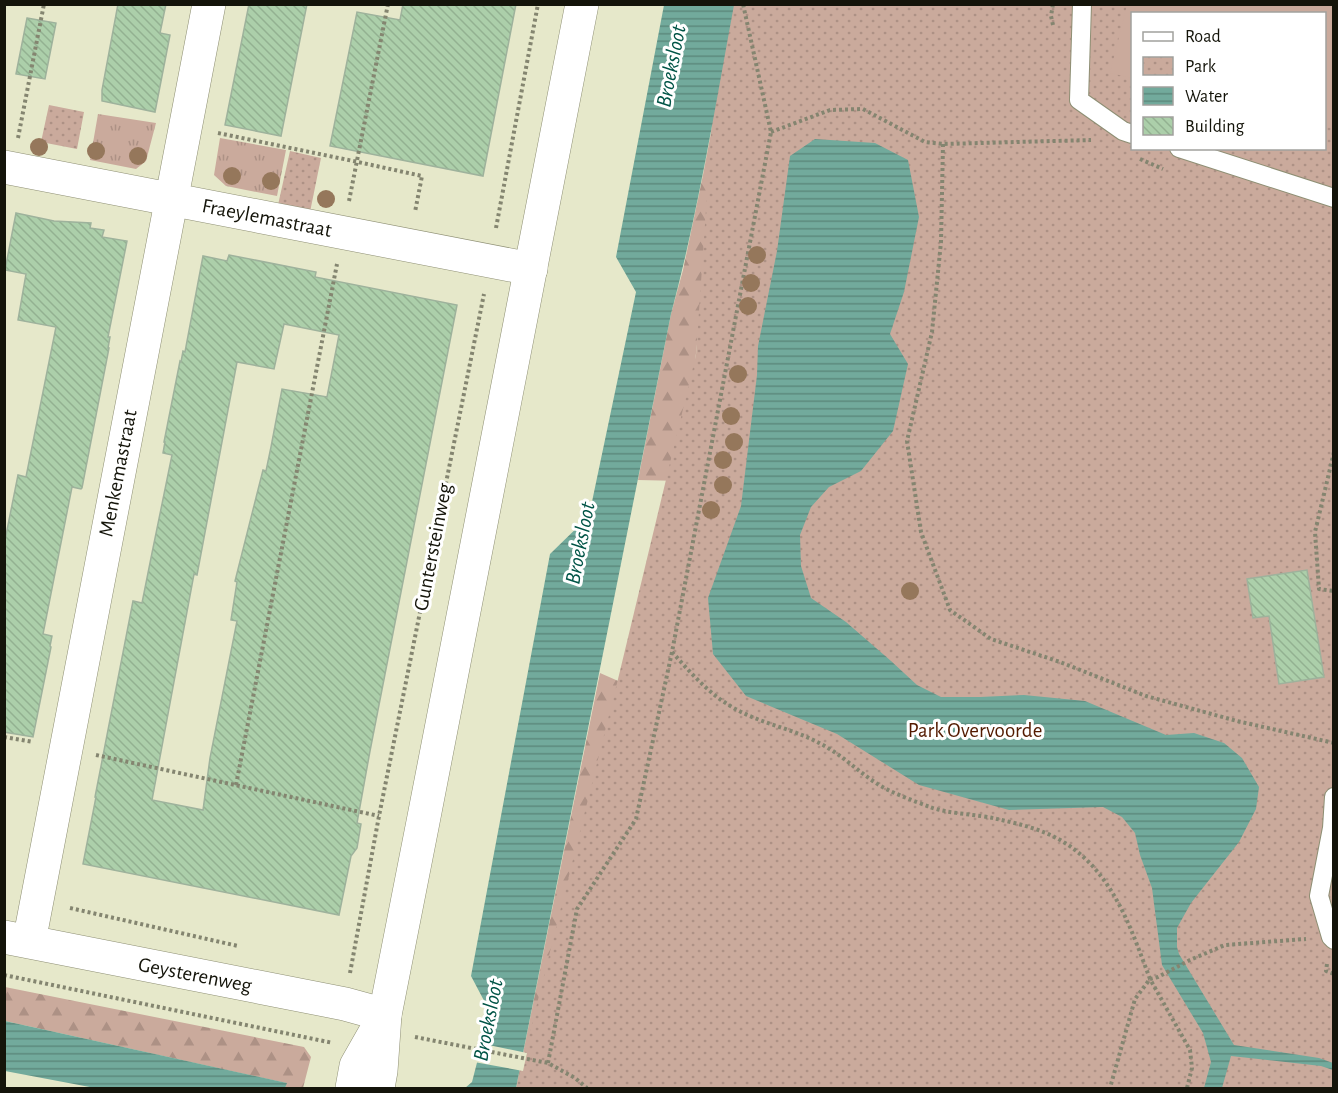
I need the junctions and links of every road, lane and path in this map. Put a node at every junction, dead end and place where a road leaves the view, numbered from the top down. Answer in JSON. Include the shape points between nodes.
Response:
{"nodes":[{"id":1,"x":44,"y":4,"type":"edge"},
{"id":2,"x":209,"y":4,"type":"edge"},
{"id":3,"x":388,"y":4,"type":"edge"},
{"id":4,"x":538,"y":4,"type":"edge"},
{"id":5,"x":582,"y":4,"type":"edge"},
{"id":6,"x":743,"y":4,"type":"edge"},
{"id":7,"x":1082,"y":4,"type":"edge"},
{"id":8,"x":185,"y":126,"type":"junction"},
{"id":9,"x":771,"y":132,"type":"junction"},
{"id":10,"x":1131,"y":134,"type":"edge"},
{"id":11,"x":1096,"y":140,"type":"dead end"},
{"id":12,"x":943,"y":144,"type":"junction"},
{"id":13,"x":1185,"y":150,"type":"edge"},
{"id":14,"x":358,"y":162,"type":"junction"},
{"id":15,"x":9,"y":167,"type":"edge"},
{"id":16,"x":1334,"y":198,"type":"edge"},
{"id":17,"x":171,"y":199,"type":"junction"},
{"id":18,"x":343,"y":233,"type":"junction"},
{"id":19,"x":408,"y":245,"type":"junction"},
{"id":20,"x":490,"y":261,"type":"junction"},
{"id":21,"x":531,"y":268,"type":"junction"},
{"id":22,"x":1334,"y":452,"type":"edge"},
{"id":23,"x":1334,"y":591,"type":"edge"},
{"id":24,"x":672,"y":652,"type":"junction"},
{"id":25,"x":4,"y":737,"type":"edge"},
{"id":26,"x":1334,"y":742,"type":"edge"},
{"id":27,"x":66,"y":749,"type":"junction"},
{"id":28,"x":236,"y":785,"type":"junction"},
{"id":29,"x":1334,"y":797,"type":"edge"},
{"id":30,"x":379,"y":816,"type":"junction"},
{"id":31,"x":37,"y":900,"type":"junction"},
{"id":32,"x":1332,"y":939,"type":"edge"},
{"id":33,"x":17,"y":940,"type":"edge"},
{"id":34,"x":246,"y":948,"type":"dead end"},
{"id":35,"x":4,"y":975,"type":"edge"},
{"id":36,"x":1150,"y":980,"type":"junction"},
{"id":37,"x":345,"y":1004,"type":"junction"},
{"id":38,"x":385,"y":1015,"type":"junction"},
{"id":39,"x":412,"y":1036,"type":"dead end"},
{"id":40,"x":334,"y":1053,"type":"dead end"},
{"id":41,"x":548,"y":1063,"type":"junction"},
{"id":42,"x":352,"y":1089,"type":"edge"},
{"id":43,"x":378,"y":1089,"type":"edge"},
{"id":44,"x":587,"y":1089,"type":"edge"},
{"id":45,"x":1110,"y":1089,"type":"edge"},
{"id":46,"x":1187,"y":1089,"type":"edge"}],
"edges":[{"from":1,"to":15,"type":"path"},
{"from":2,"to":8,"type":"street","name":"Menkemastraat"},
{"from":3,"to":14,"type":"path"},
{"from":4,"to":20,"type":"path","name":"Guntersteinweg"},
{"from":5,"to":21,"type":"street","name":"Guntersteinweg"},
{"from":6,"to":9,"type":"path"},
{"from":7,"to":10,"type":"lane","via":[[1079,100]]},
{"from":8,"to":14,"type":"path"},
{"from":8,"to":17,"type":"street","name":"Menkemastraat"},
{"from":9,"to":12,"type":"path","via":[[830,110],[863,109],[925,142]]},
{"from":9,"to":24,"type":"path"},
{"from":11,"to":12,"type":"path"},
{"from":12,"to":26,"type":"path","via":[[941,242],[932,332],[907,441],[921,532],[950,610],[991,639],[1146,696]]},
{"from":13,"to":16,"type":"lane"},
{"from":14,"to":18,"type":"path"},
{"from":14,"to":19,"type":"path","via":[[422,176]]},
{"from":15,"to":17,"type":"street","name":"Fraeylemastraat"},
{"from":17,"to":18,"type":"street","name":"Fraeylemastraat"},
{"from":17,"to":27,"type":"street","name":"Menkemastraat"},
{"from":18,"to":19,"type":"street","name":"Fraeylemastraat"},
{"from":18,"to":28,"type":"path"},
{"from":19,"to":20,"type":"street","name":"Fraeylemastraat"},
{"from":20,"to":21,"type":"street","name":"Fraeylemastraat"},
{"from":20,"to":30,"type":"path","name":"Guntersteinweg"},
{"from":21,"to":38,"type":"street","name":"Guntersteinweg"},
{"from":22,"to":23,"type":"path","via":[[1315,532],[1319,589]]},
{"from":24,"to":36,"type":"path","via":[[710,693],[733,708],[805,735],[878,784],[933,808],[995,818],[1065,843],[1088,861],[1108,885],[1127,917]]},
{"from":24,"to":41,"type":"path","via":[[636,819],[576,909]]},
{"from":25,"to":27,"type":"path"},
{"from":27,"to":28,"type":"path"},
{"from":27,"to":31,"type":"street","name":"Menkemastraat"},
{"from":28,"to":30,"type":"path"},
{"from":29,"to":32,"type":"lane","via":[[1319,896]]},
{"from":30,"to":37,"type":"path","name":"Guntersteinweg"},
{"from":31,"to":33,"type":"street","name":"Menkemastraat"},
{"from":31,"to":34,"type":"path","name":"Geysterenweg"},
{"from":32,"to":36,"type":"path","via":[[1225,945]]},
{"from":33,"to":37,"type":"street","name":"Geysterenweg"},
{"from":35,"to":40,"type":"path","name":"Geysterenweg","via":[[336,1043]]},
{"from":36,"to":45,"type":"path","via":[[1135,999]]},
{"from":36,"to":46,"type":"path","via":[[1190,1050],[1192,1068]]},
{"from":37,"to":38,"type":"street","name":"Geysterenweg"},
{"from":38,"to":42,"type":"street","name":"Guntersteinweg","via":[[356,1066]]},
{"from":38,"to":43,"type":"street","name":"Guntersteinweg"},
{"from":39,"to":41,"type":"path"},
{"from":41,"to":44,"type":"path"}]}
